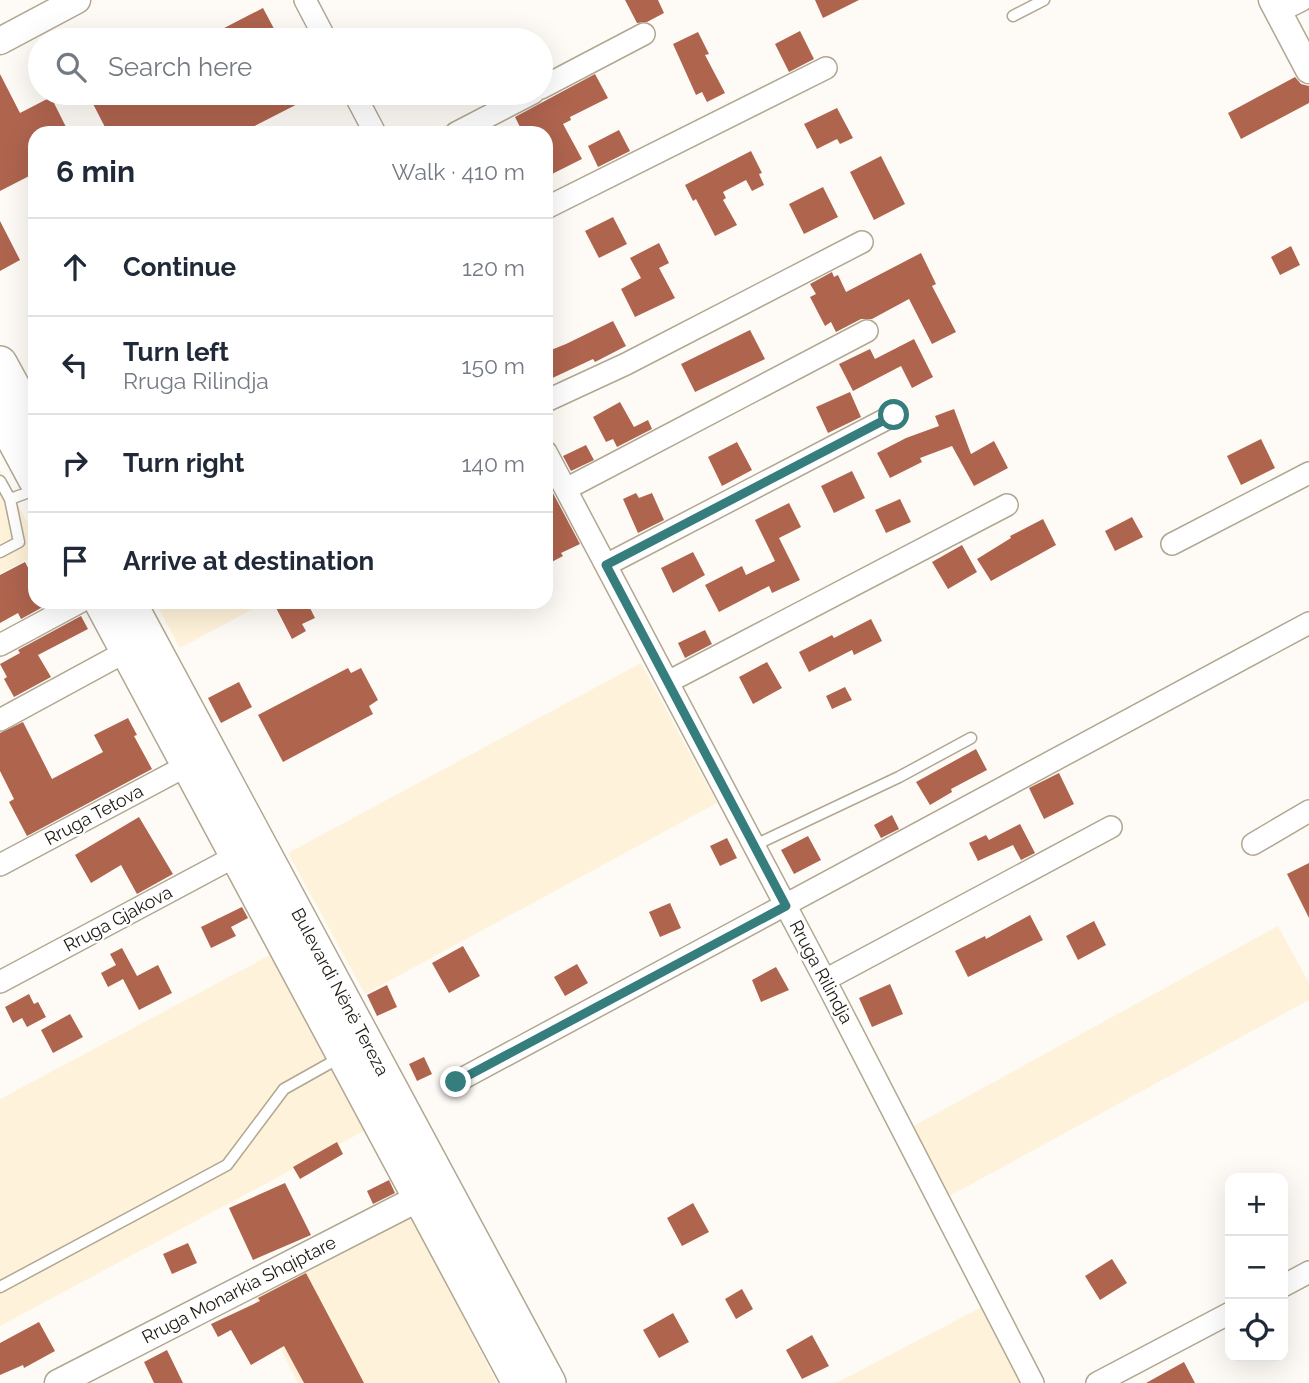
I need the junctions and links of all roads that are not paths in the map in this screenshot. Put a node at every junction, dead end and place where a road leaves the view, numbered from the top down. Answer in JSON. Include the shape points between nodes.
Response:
{"nodes":[{"id":1,"x":77,"y":0,"type":"edge"},
{"id":2,"x":305,"y":0,"type":"edge"},
{"id":3,"x":1044,"y":0,"type":"edge"},
{"id":4,"x":1302,"y":0,"type":"edge"},
{"id":5,"x":1275,"y":6,"type":"edge"},
{"id":6,"x":1013,"y":16,"type":"dead end"},
{"id":7,"x":320,"y":28,"type":"edge"},
{"id":8,"x":645,"y":34,"type":"dead end"},
{"id":9,"x":0,"y":41,"type":"edge"},
{"id":10,"x":826,"y":68,"type":"dead end"},
{"id":11,"x":1309,"y":70,"type":"edge"},
{"id":12,"x":553,"y":82,"type":"edge"},
{"id":13,"x":360,"y":105,"type":"edge"},
{"id":14,"x":510,"y":105,"type":"edge"},
{"id":15,"x":371,"y":126,"type":"edge"},
{"id":16,"x":469,"y":126,"type":"edge"},
{"id":17,"x":553,"y":204,"type":"edge"},
{"id":18,"x":862,"y":242,"type":"dead end"},
{"id":19,"x":867,"y":331,"type":"dead end"},
{"id":20,"x":0,"y":363,"type":"edge"},
{"id":21,"x":553,"y":398,"type":"edge"},
{"id":22,"x":0,"y":414,"type":"edge"},
{"id":23,"x":28,"y":414,"type":"edge"},
{"id":24,"x":894,"y":415,"type":"dead end"},
{"id":25,"x":553,"y":465,"type":"edge"},
{"id":26,"x":28,"y":466,"type":"edge"},
{"id":27,"x":1309,"y":474,"type":"edge"},
{"id":28,"x":0,"y":481,"type":"edge"},
{"id":29,"x":566,"y":489,"type":"junction"},
{"id":30,"x":28,"y":492,"type":"edge"},
{"id":31,"x":10,"y":499,"type":"junction"},
{"id":32,"x":1007,"y":505,"type":"dead end"},
{"id":33,"x":1172,"y":544,"type":"dead end"},
{"id":34,"x":0,"y":552,"type":"edge"},
{"id":35,"x":606,"y":565,"type":"junction"},
{"id":36,"x":67,"y":609,"type":"edge"},
{"id":37,"x":105,"y":609,"type":"edge"},
{"id":38,"x":133,"y":609,"type":"edge"},
{"id":39,"x":1309,"y":623,"type":"edge"},
{"id":40,"x":0,"y":645,"type":"edge"},
{"id":41,"x":127,"y":652,"type":"junction"},
{"id":42,"x":668,"y":682,"type":"junction"},
{"id":43,"x":0,"y":720,"type":"edge"},
{"id":44,"x":971,"y":738,"type":"dead end"},
{"id":45,"x":188,"y":765,"type":"junction"},
{"id":46,"x":1309,"y":811,"type":"edge"},
{"id":47,"x":1111,"y":827,"type":"dead end"},
{"id":48,"x":1253,"y":844,"type":"dead end"},
{"id":49,"x":753,"y":846,"type":"junction"},
{"id":50,"x":236,"y":856,"type":"junction"},
{"id":51,"x":0,"y":864,"type":"edge"},
{"id":52,"x":786,"y":906,"type":"junction"},
{"id":53,"x":825,"y":980,"type":"junction"},
{"id":54,"x":0,"y":982,"type":"edge"},
{"id":55,"x":344,"y":1056,"type":"junction"},
{"id":56,"x":456,"y":1082,"type":"dead end"},
{"id":57,"x":419,"y":1198,"type":"junction"},
{"id":58,"x":1309,"y":1272,"type":"edge"},
{"id":59,"x":1288,"y":1283,"type":"edge"},
{"id":60,"x":0,"y":1287,"type":"edge"},
{"id":61,"x":1225,"y":1316,"type":"edge"},
{"id":62,"x":61,"y":1382,"type":"edge"},
{"id":63,"x":519,"y":1383,"type":"edge"},
{"id":64,"x":549,"y":1383,"type":"edge"},
{"id":65,"x":1033,"y":1383,"type":"edge"},
{"id":66,"x":1097,"y":1383,"type":"edge"}],
"edges":[{"from":1,"to":9,"type":"street"},
{"from":2,"to":7,"type":"street"},
{"from":3,"to":6,"type":"lane"},
{"from":4,"to":5,"type":"street"},
{"from":5,"to":11,"type":"street"},
{"from":8,"to":12,"type":"street"},
{"from":10,"to":17,"type":"street"},
{"from":13,"to":15,"type":"street"},
{"from":14,"to":16,"type":"street"},
{"from":18,"to":21,"type":"street"},
{"from":19,"to":29,"type":"street"},
{"from":20,"to":23,"type":"main road"},
{"from":22,"to":26,"type":"main road"},
{"from":24,"to":35,"type":"street"},
{"from":25,"to":29,"type":"street","name":"Rruga Rilindja"},
{"from":27,"to":33,"type":"street"},
{"from":28,"to":31,"type":"lane"},
{"from":29,"to":35,"type":"street","name":"Rruga Rilindja"},
{"from":30,"to":31,"type":"lane"},
{"from":31,"to":34,"type":"lane","via":[[19,542]]},
{"from":32,"to":42,"type":"street"},
{"from":35,"to":42,"type":"street","name":"Rruga Rilindja"},
{"from":36,"to":40,"type":"street"},
{"from":37,"to":41,"type":"main road","name":"Bulevardi Nënë Tereza"},
{"from":38,"to":64,"type":"main road","name":"Bulevardi Nënë Tereza"},
{"from":39,"to":52,"type":"street"},
{"from":41,"to":43,"type":"street"},
{"from":41,"to":45,"type":"main road","name":"Bulevardi Nënë Tereza"},
{"from":42,"to":49,"type":"street","name":"Rruga Rilindja"},
{"from":44,"to":49,"type":"lane"},
{"from":45,"to":50,"type":"main road","name":"Bulevardi Nënë Tereza"},
{"from":45,"to":51,"type":"street","name":"Rruga Tetova"},
{"from":46,"to":48,"type":"street"},
{"from":47,"to":53,"type":"street"},
{"from":49,"to":52,"type":"street","name":"Rruga Rilindja"},
{"from":50,"to":54,"type":"street","name":"Rruga Gjakova"},
{"from":50,"to":55,"type":"main road","name":"Bulevardi Nënë Tereza"},
{"from":52,"to":53,"type":"street","name":"Rruga Rilindja"},
{"from":52,"to":56,"type":"street"},
{"from":53,"to":65,"type":"street","name":"Rruga Rilindja"},
{"from":55,"to":57,"type":"main road","name":"Bulevardi Nënë Tereza"},
{"from":55,"to":60,"type":"lane","via":[[284,1089],[228,1165]]},
{"from":57,"to":62,"type":"street","name":"Rruga Monarkia Shqiptare"},
{"from":57,"to":63,"type":"main road","name":"Bulevardi Nënë Tereza"},
{"from":58,"to":59,"type":"street"},
{"from":61,"to":66,"type":"street"}]}
